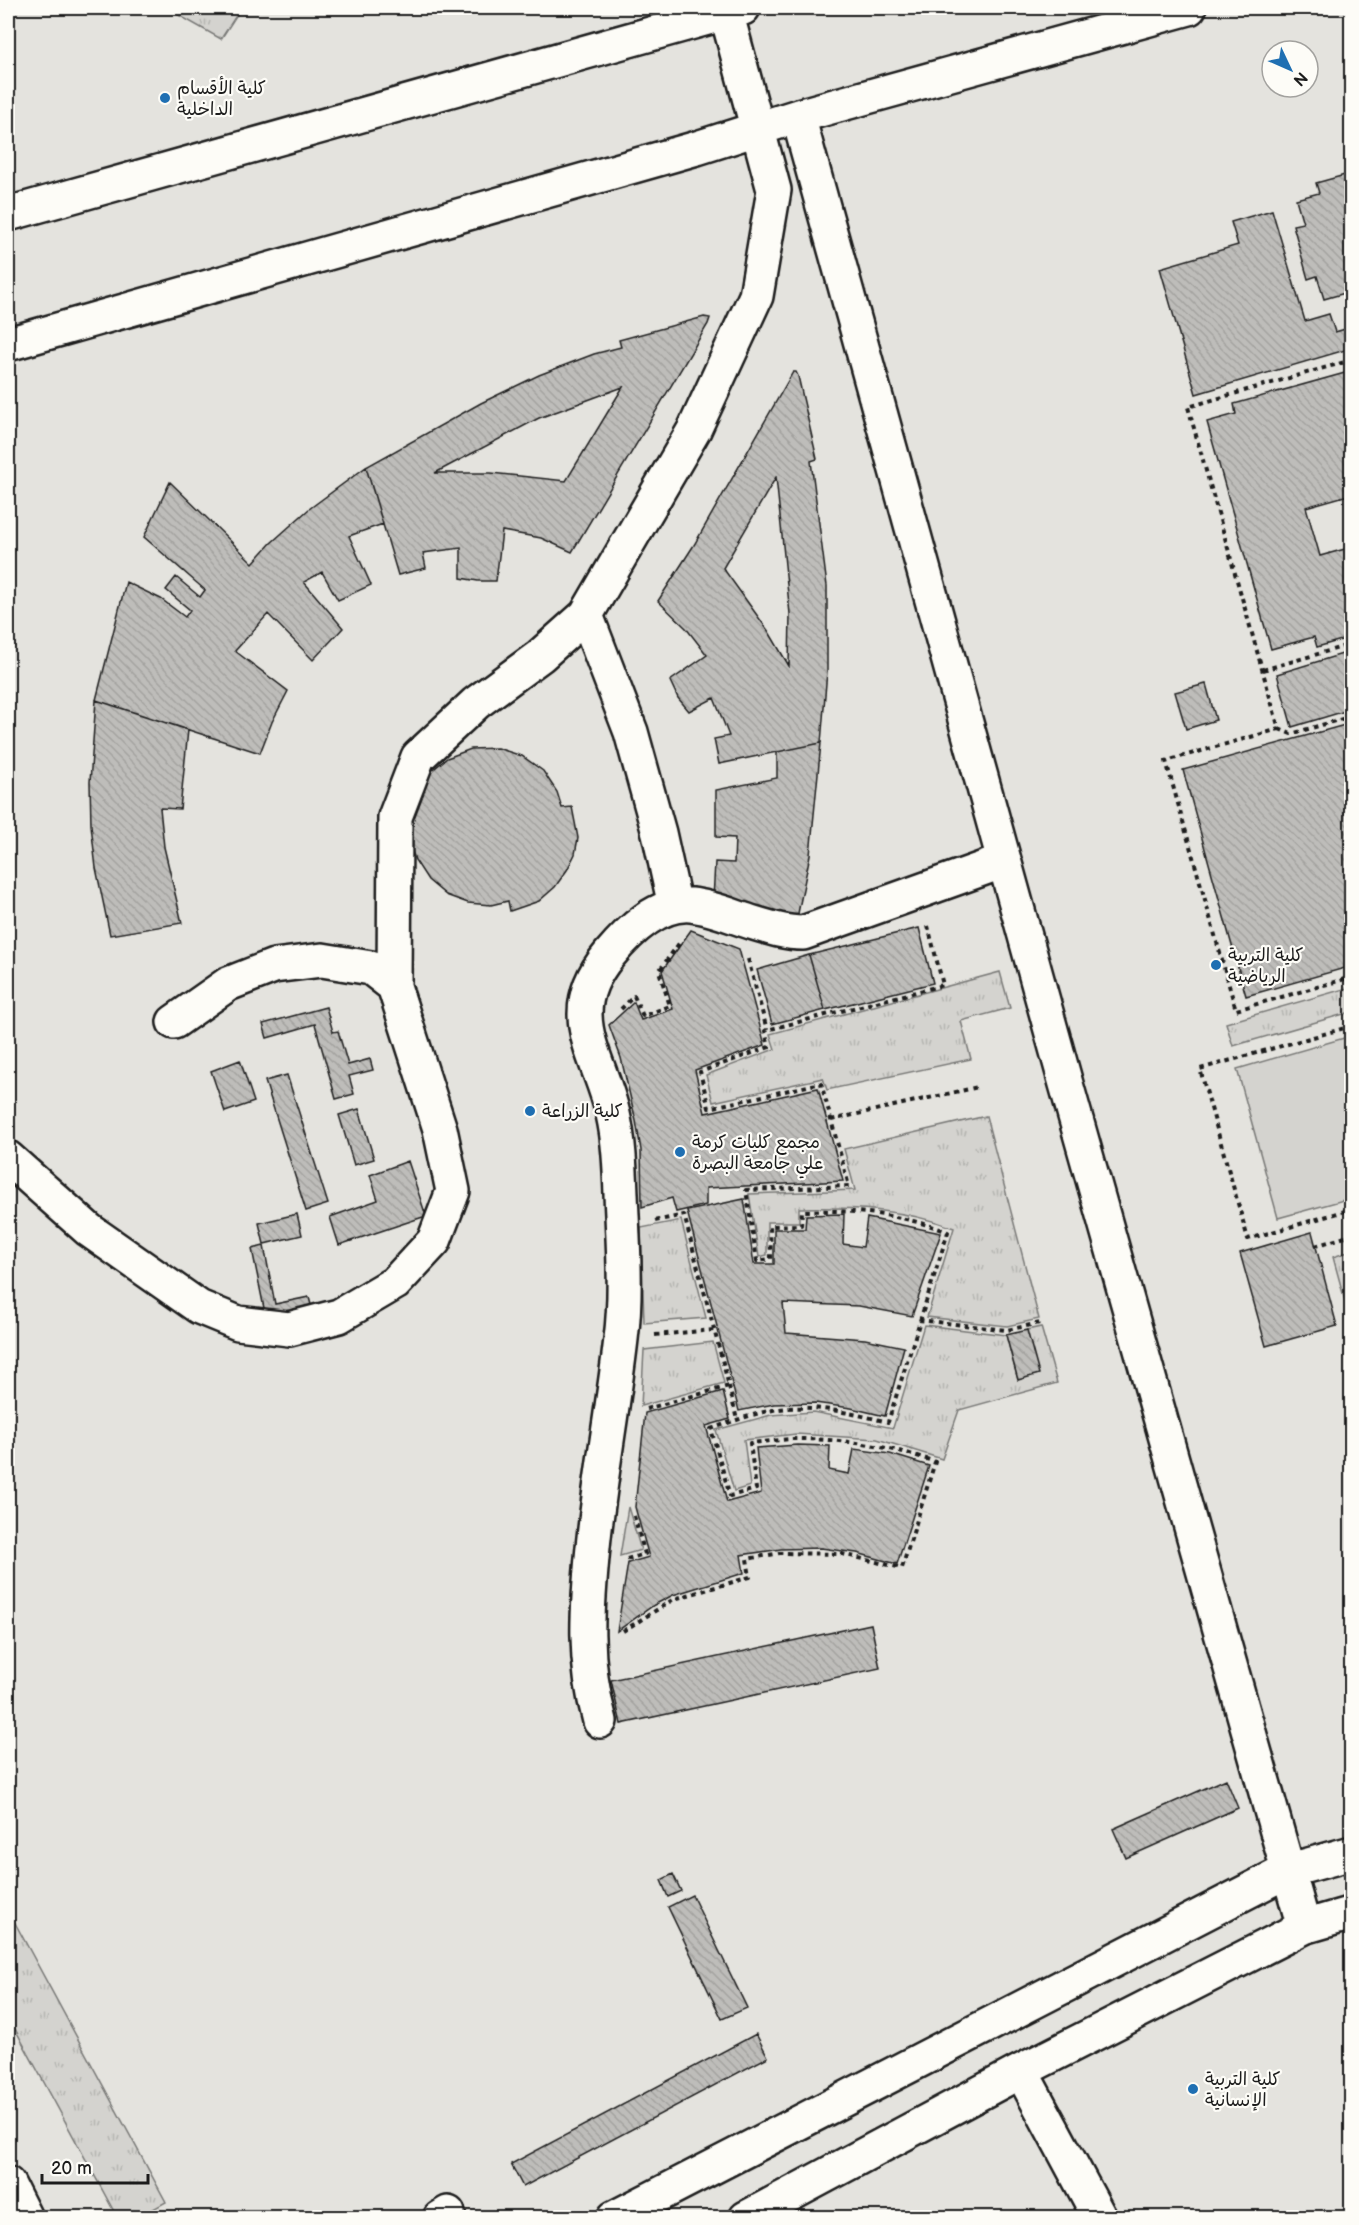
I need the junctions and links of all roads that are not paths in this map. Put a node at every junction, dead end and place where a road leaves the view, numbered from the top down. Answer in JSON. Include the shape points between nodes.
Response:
{"nodes":[{"id":1,"x":1189,"y":8,"type":"edge"},
{"id":2,"x":731,"y":9,"type":"edge"},
{"id":3,"x":798,"y":116,"type":"junction"},
{"id":4,"x":758,"y":129,"type":"junction"},
{"id":5,"x":8,"y":214,"type":"edge"},
{"id":6,"x":8,"y":344,"type":"edge"},
{"id":7,"x":586,"y":615,"type":"junction"},
{"id":8,"x":1004,"y":861,"type":"junction"},
{"id":9,"x":680,"y":921,"type":"junction"},
{"id":10,"x":394,"y":986,"type":"junction"},
{"id":11,"x":174,"y":1022,"type":"dead end"},
{"id":12,"x":8,"y":1158,"type":"edge"},
{"id":13,"x":600,"y":1720,"type":"dead end"},
{"id":14,"x":1352,"y":1853,"type":"edge"},
{"id":15,"x":1287,"y":1871,"type":"junction"},
{"id":16,"x":1352,"y":1913,"type":"edge"},
{"id":17,"x":1304,"y":1927,"type":"junction"},
{"id":18,"x":1021,"y":2071,"type":"junction"},
{"id":19,"x":8,"y":2184,"type":"edge"},
{"id":20,"x":26,"y":2217,"type":"edge"},
{"id":21,"x":614,"y":2217,"type":"edge"},
{"id":22,"x":746,"y":2217,"type":"edge"},
{"id":23,"x":1100,"y":2217,"type":"edge"}],
"edges":[{"from":1,"to":3,"type":"street"},
{"from":2,"to":4,"type":"street"},
{"from":2,"to":5,"type":"street"},
{"from":3,"to":4,"type":"street"},
{"from":3,"to":8,"type":"street"},
{"from":4,"to":6,"type":"street"},
{"from":4,"to":7,"type":"street","via":[[774,190],[756,296],[694,430]]},
{"from":7,"to":9,"type":"street","via":[[631,732]]},
{"from":7,"to":10,"type":"street","via":[[540,656],[476,703],[418,757],[395,817]]},
{"from":8,"to":9,"type":"street","via":[[802,933],[773,929],[694,905]]},
{"from":8,"to":15,"type":"street"},
{"from":9,"to":13,"type":"street","via":[[656,913],[631,932],[594,978],[585,1002],[585,1033],[613,1114],[623,1244],[622,1336],[600,1476],[587,1624],[589,1671]]},
{"from":10,"to":11,"type":"street","via":[[371,968],[342,963],[322,960],[274,966],[228,984]]},
{"from":10,"to":12,"type":"street","via":[[440,1129],[453,1191],[435,1241],[395,1283],[339,1316],[289,1329],[238,1323],[199,1307],[89,1230]]},
{"from":14,"to":15,"type":"street"},
{"from":15,"to":17,"type":"street"},
{"from":15,"to":21,"type":"street"},
{"from":16,"to":17,"type":"street"},
{"from":17,"to":18,"type":"street"},
{"from":18,"to":22,"type":"street"},
{"from":18,"to":23,"type":"street"},
{"from":19,"to":20,"type":"street"}]}
